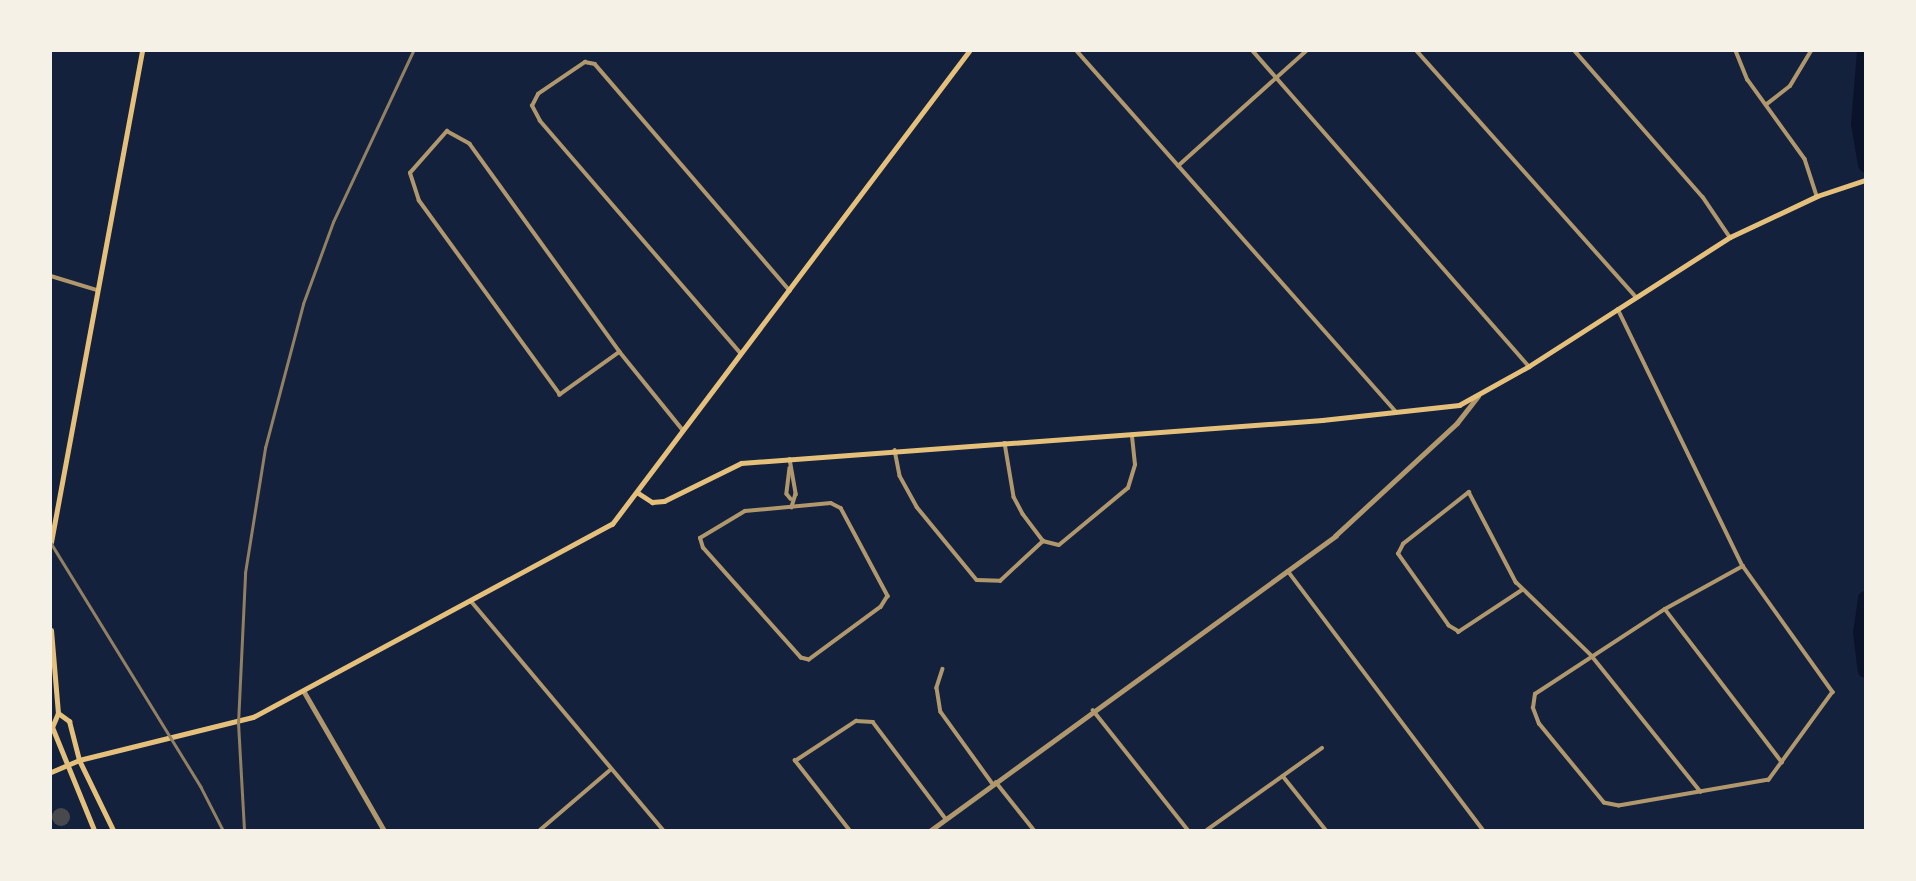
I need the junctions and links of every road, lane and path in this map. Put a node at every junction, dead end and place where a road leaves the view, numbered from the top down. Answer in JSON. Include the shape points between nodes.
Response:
{"nodes":[{"id":1,"x":142,"y":51,"type":"edge"},
{"id":2,"x":969,"y":51,"type":"edge"},
{"id":3,"x":1077,"y":51,"type":"edge"},
{"id":4,"x":1253,"y":51,"type":"edge"},
{"id":5,"x":1306,"y":51,"type":"edge"},
{"id":6,"x":1417,"y":51,"type":"edge"},
{"id":7,"x":1575,"y":51,"type":"edge"},
{"id":8,"x":1736,"y":51,"type":"edge"},
{"id":9,"x":1811,"y":51,"type":"edge"},
{"id":10,"x":1276,"y":76,"type":"junction"},
{"id":11,"x":1766,"y":104,"type":"junction"},
{"id":12,"x":1178,"y":166,"type":"junction"},
{"id":13,"x":1865,"y":180,"type":"edge"},
{"id":14,"x":1817,"y":196,"type":"junction"},
{"id":15,"x":1730,"y":237,"type":"junction"},
{"id":16,"x":51,"y":276,"type":"edge"},
{"id":17,"x":97,"y":290,"type":"junction"},
{"id":18,"x":790,"y":292,"type":"junction"},
{"id":19,"x":1636,"y":297,"type":"junction"},
{"id":20,"x":1618,"y":309,"type":"junction"},
{"id":21,"x":620,"y":352,"type":"junction"},
{"id":22,"x":741,"y":355,"type":"junction"},
{"id":23,"x":1529,"y":366,"type":"junction"},
{"id":24,"x":1478,"y":396,"type":"junction"},
{"id":25,"x":1398,"y":414,"type":"junction"},
{"id":26,"x":685,"y":431,"type":"junction"},
{"id":27,"x":1132,"y":434,"type":"junction"},
{"id":28,"x":1005,"y":441,"type":"junction"},
{"id":29,"x":895,"y":450,"type":"junction"},
{"id":30,"x":790,"y":458,"type":"junction"},
{"id":31,"x":790,"y":468,"type":"junction"},
{"id":32,"x":638,"y":493,"type":"junction"},
{"id":33,"x":792,"y":499,"type":"junction"},
{"id":34,"x":792,"y":507,"type":"junction"},
{"id":35,"x":1043,"y":541,"type":"junction"},
{"id":36,"x":51,"y":542,"type":"edge"},
{"id":37,"x":1743,"y":566,"type":"junction"},
{"id":38,"x":1288,"y":571,"type":"junction"},
{"id":39,"x":1523,"y":590,"type":"junction"},
{"id":40,"x":472,"y":602,"type":"junction"},
{"id":41,"x":1665,"y":609,"type":"junction"},
{"id":42,"x":51,"y":630,"type":"edge"},
{"id":43,"x":1592,"y":656,"type":"junction"},
{"id":44,"x":943,"y":669,"type":"dead end"},
{"id":45,"x":305,"y":693,"type":"junction"},
{"id":46,"x":1093,"y":710,"type":"junction"},
{"id":47,"x":58,"y":713,"type":"junction"},
{"id":48,"x":51,"y":730,"type":"edge"},
{"id":49,"x":1322,"y":748,"type":"dead end"},
{"id":50,"x":79,"y":760,"type":"junction"},
{"id":51,"x":1782,"y":762,"type":"junction"},
{"id":52,"x":64,"y":766,"type":"junction"},
{"id":53,"x":609,"y":771,"type":"junction"},
{"id":54,"x":51,"y":772,"type":"edge"},
{"id":55,"x":1283,"y":776,"type":"junction"},
{"id":56,"x":995,"y":783,"type":"junction"},
{"id":57,"x":1701,"y":792,"type":"junction"},
{"id":58,"x":946,"y":819,"type":"junction"},
{"id":59,"x":94,"y":830,"type":"edge"},
{"id":60,"x":113,"y":830,"type":"edge"},
{"id":61,"x":384,"y":830,"type":"edge"},
{"id":62,"x":540,"y":830,"type":"edge"},
{"id":63,"x":663,"y":830,"type":"edge"},
{"id":64,"x":849,"y":830,"type":"edge"},
{"id":65,"x":931,"y":830,"type":"edge"},
{"id":66,"x":1034,"y":830,"type":"edge"},
{"id":67,"x":1188,"y":830,"type":"edge"},
{"id":68,"x":1207,"y":830,"type":"edge"},
{"id":69,"x":1326,"y":830,"type":"edge"},
{"id":70,"x":1483,"y":830,"type":"edge"}],
"edges":[{"from":1,"to":17,"type":"main road"},
{"from":2,"to":18,"type":"main road"},
{"from":3,"to":12,"type":"street"},
{"from":4,"to":10,"type":"street"},
{"from":5,"to":10,"type":"street"},
{"from":6,"to":19,"type":"street"},
{"from":7,"to":15,"type":"street","via":[[1703,197]]},
{"from":8,"to":11,"type":"street","via":[[1748,80]]},
{"from":9,"to":11,"type":"street","via":[[1790,86]]},
{"from":10,"to":12,"type":"street"},
{"from":10,"to":23,"type":"street"},
{"from":11,"to":14,"type":"street","via":[[1805,159]]},
{"from":12,"to":25,"type":"street"},
{"from":13,"to":14,"type":"main road"},
{"from":14,"to":15,"type":"main road"},
{"from":15,"to":19,"type":"main road"},
{"from":16,"to":17,"type":"street"},
{"from":17,"to":36,"type":"main road"},
{"from":18,"to":22,"type":"main road"},
{"from":18,"to":22,"type":"street","via":[[595,64],[585,62],[538,94],[532,106],[540,121]]},
{"from":19,"to":20,"type":"main road"},
{"from":20,"to":23,"type":"main road"},
{"from":20,"to":37,"type":"street"},
{"from":21,"to":21,"type":"street","via":[[470,144],[447,131],[410,173],[419,201],[548,382],[559,395]]},
{"from":21,"to":26,"type":"street"},
{"from":22,"to":26,"type":"main road"},
{"from":23,"to":24,"type":"main road"},
{"from":24,"to":25,"type":"main road","via":[[1459,405]]},
{"from":24,"to":38,"type":"street","via":[[1457,423],[1353,521]]},
{"from":25,"to":27,"type":"main road"},
{"from":26,"to":32,"type":"main road"},
{"from":27,"to":28,"type":"main road"},
{"from":27,"to":35,"type":"street","via":[[1135,465],[1128,488],[1059,545]]},
{"from":28,"to":29,"type":"main road"},
{"from":28,"to":35,"type":"street","via":[[1014,497]]},
{"from":29,"to":30,"type":"main road"},
{"from":29,"to":35,"type":"street","via":[[900,476],[917,507],[977,580],[1000,581]]},
{"from":30,"to":31,"type":"street"},
{"from":30,"to":32,"type":"main road","via":[[728,467],[664,501],[652,502]]},
{"from":31,"to":33,"type":"street","via":[[787,483]]},
{"from":31,"to":33,"type":"street","via":[[796,494]]},
{"from":32,"to":40,"type":"main road","via":[[601,532]]},
{"from":33,"to":34,"type":"street"},
{"from":34,"to":34,"type":"street","via":[[836,504],[888,596],[881,607],[809,660],[801,658],[700,543],[703,533],[730,516]]},
{"from":37,"to":41,"type":"street"},
{"from":37,"to":51,"type":"street","via":[[1833,692]]},
{"from":38,"to":46,"type":"street"},
{"from":38,"to":70,"type":"street"},
{"from":39,"to":39,"type":"street","via":[[1501,559],[1469,492],[1403,544],[1398,554],[1449,626],[1459,632]]},
{"from":39,"to":43,"type":"street"},
{"from":40,"to":45,"type":"main road"},
{"from":40,"to":53,"type":"street"},
{"from":41,"to":43,"type":"street"},
{"from":41,"to":51,"type":"street"},
{"from":42,"to":47,"type":"main road"},
{"from":43,"to":57,"type":"street"},
{"from":43,"to":57,"type":"street","via":[[1535,694],[1533,708],[1539,724],[1604,803],[1619,806]]},
{"from":44,"to":56,"type":"street","via":[[937,688],[942,712]]},
{"from":45,"to":50,"type":"main road","via":[[238,724]]},
{"from":45,"to":61,"type":"street"},
{"from":46,"to":56,"type":"street"},
{"from":46,"to":67,"type":"street"},
{"from":47,"to":48,"type":"main road"},
{"from":47,"to":50,"type":"main road","via":[[69,721]]},
{"from":48,"to":52,"type":"main road"},
{"from":49,"to":55,"type":"street"},
{"from":50,"to":52,"type":"main road"},
{"from":50,"to":60,"type":"main road"},
{"from":51,"to":57,"type":"street","via":[[1769,779]]},
{"from":52,"to":54,"type":"main road"},
{"from":52,"to":59,"type":"main road"},
{"from":53,"to":62,"type":"street"},
{"from":53,"to":63,"type":"street"},
{"from":55,"to":68,"type":"street"},
{"from":55,"to":69,"type":"street"},
{"from":56,"to":58,"type":"street"},
{"from":56,"to":66,"type":"street"},
{"from":58,"to":64,"type":"street","via":[[873,722],[856,721],[795,761]]},
{"from":58,"to":65,"type":"street"}]}
